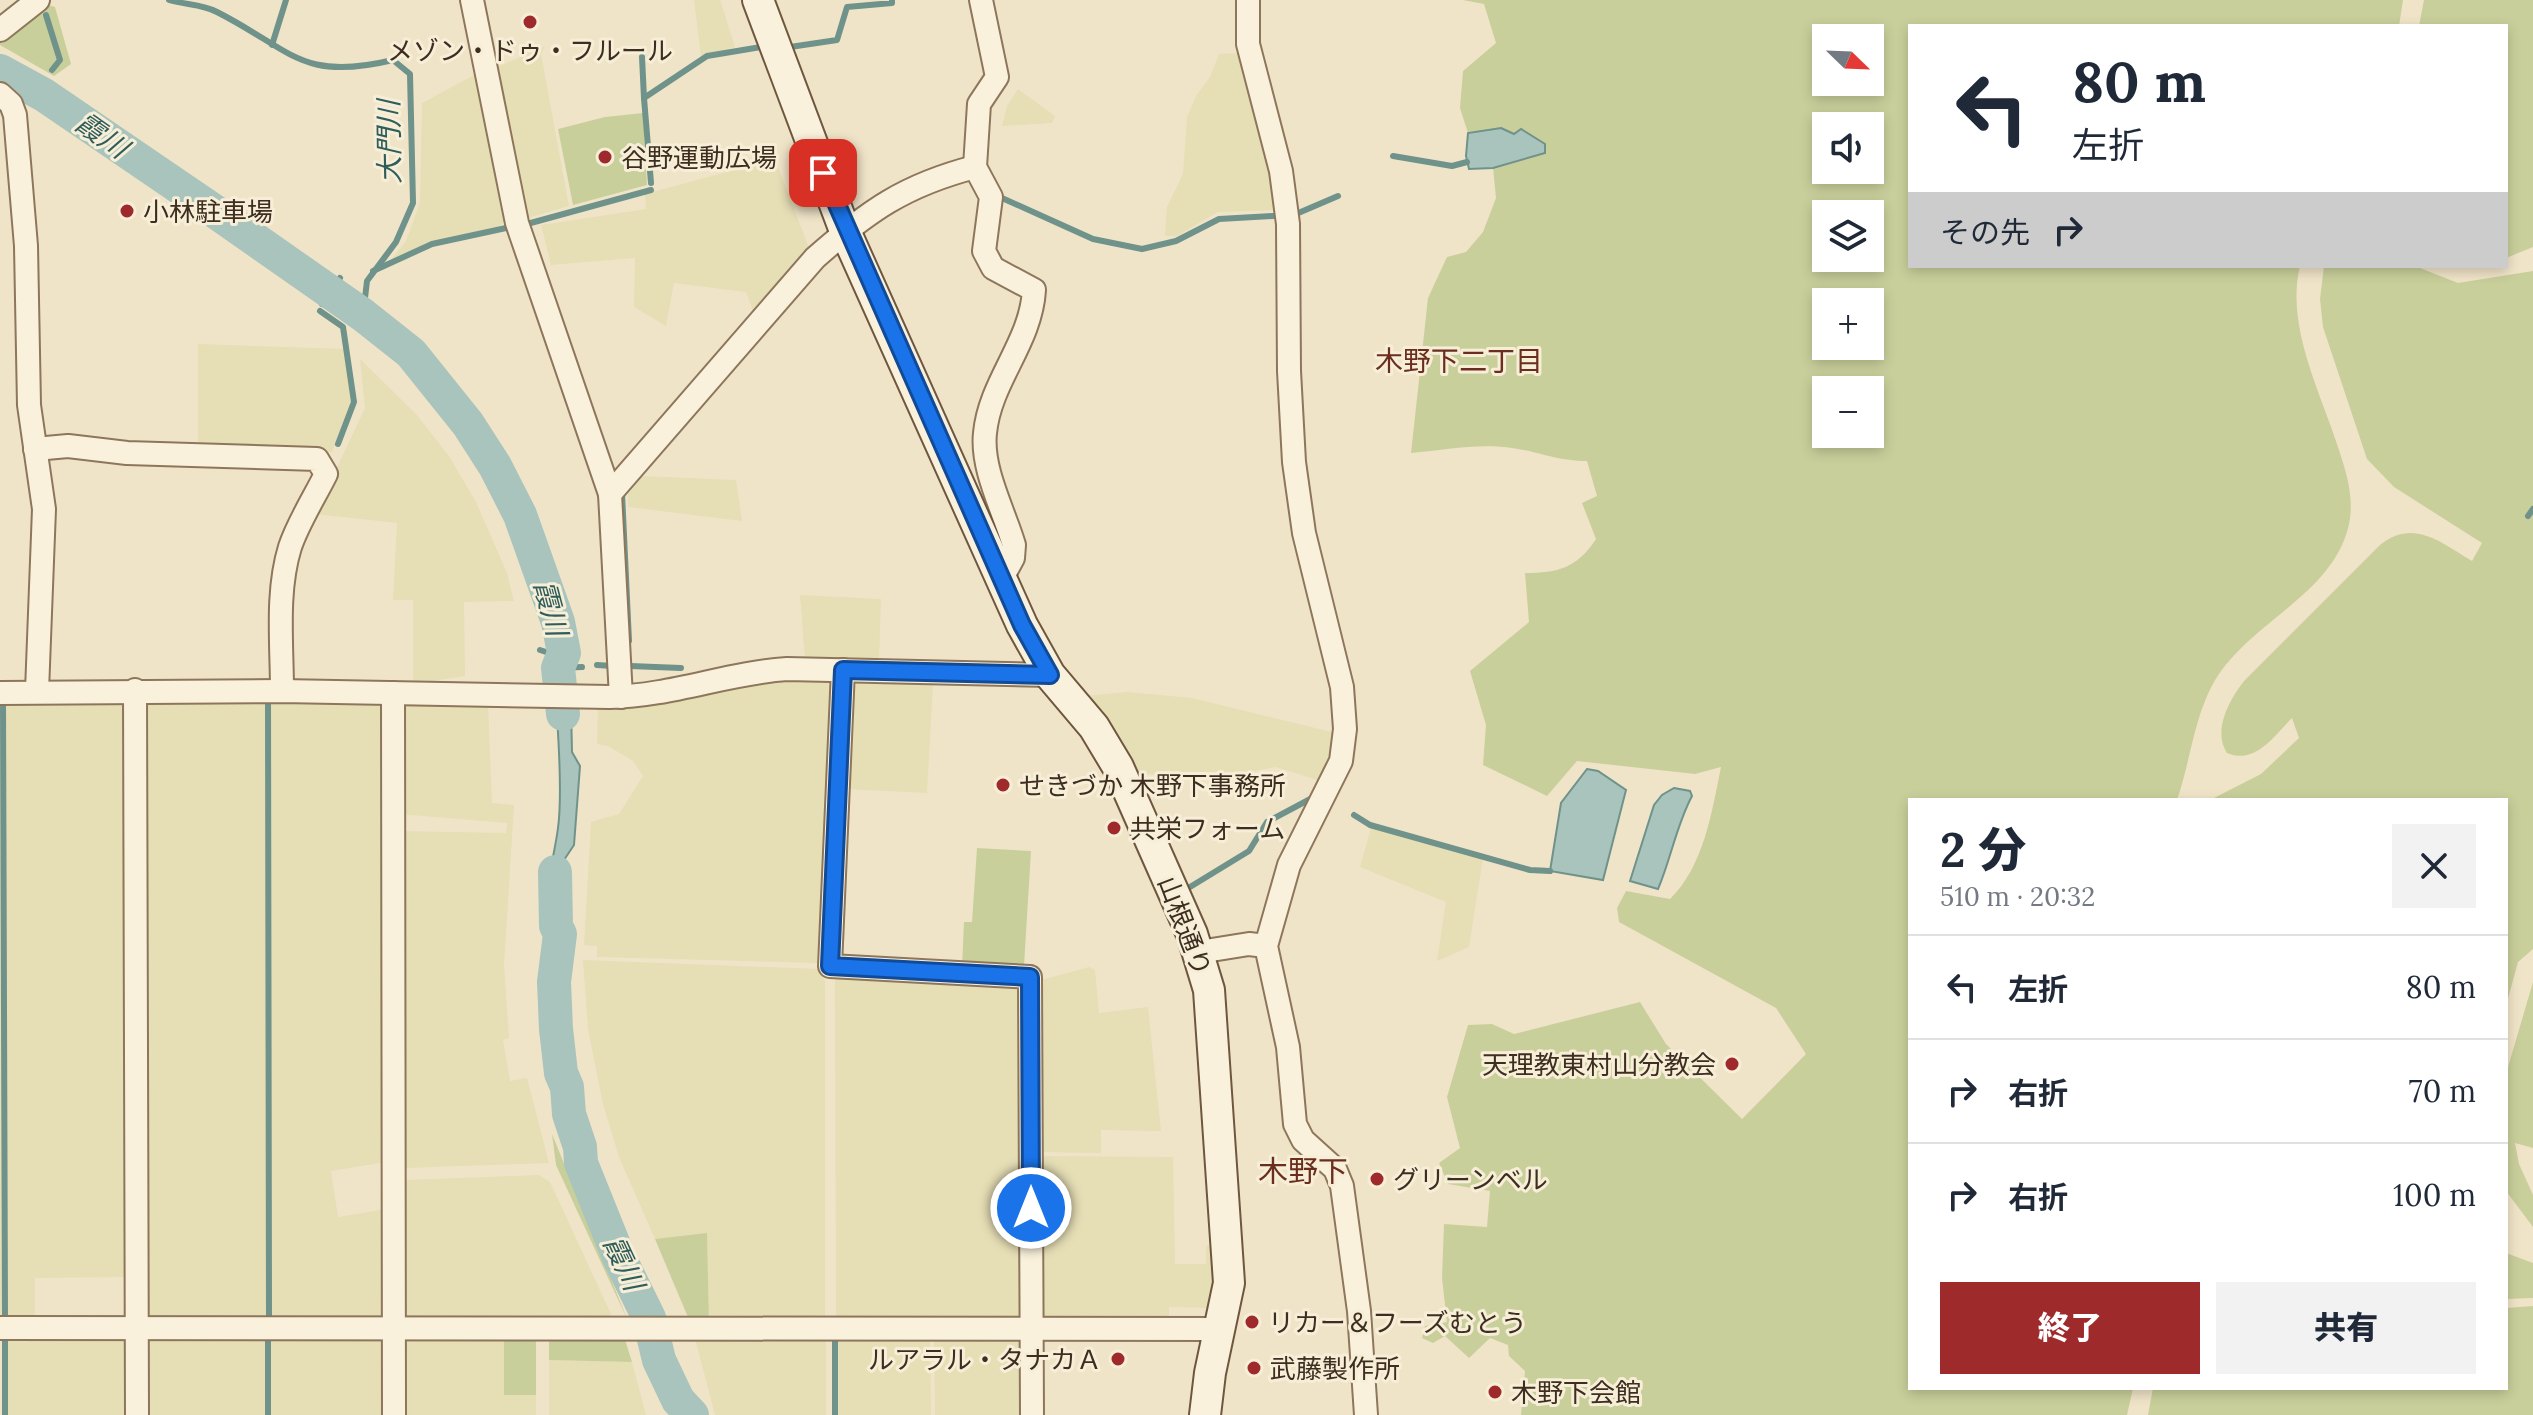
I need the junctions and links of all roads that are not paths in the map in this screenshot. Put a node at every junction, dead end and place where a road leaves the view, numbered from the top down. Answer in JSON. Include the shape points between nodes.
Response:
{"nodes":[{"id":1,"x":38,"y":0,"type":"edge"},
{"id":2,"x":472,"y":0,"type":"edge"},
{"id":3,"x":758,"y":0,"type":"edge"},
{"id":4,"x":981,"y":0,"type":"edge"},
{"id":5,"x":1248,"y":0,"type":"edge"},
{"id":6,"x":0,"y":30,"type":"edge"},
{"id":7,"x":0,"y":94,"type":"edge"},
{"id":8,"x":975,"y":167,"type":"junction"},
{"id":9,"x":845,"y":231,"type":"junction"},
{"id":10,"x":35,"y":449,"type":"junction"},
{"id":11,"x":610,"y":494,"type":"junction"},
{"id":12,"x":1001,"y":580,"type":"junction"},
{"id":13,"x":843,"y":670,"type":"junction"},
{"id":14,"x":1050,"y":675,"type":"junction"},
{"id":15,"x":135,"y":690,"type":"junction"},
{"id":16,"x":37,"y":691,"type":"junction"},
{"id":17,"x":282,"y":691,"type":"junction"},
{"id":18,"x":0,"y":693,"type":"edge"},
{"id":19,"x":393,"y":693,"type":"junction"},
{"id":20,"x":621,"y":697,"type":"junction"},
{"id":21,"x":1266,"y":946,"type":"junction"},
{"id":22,"x":1199,"y":952,"type":"junction"},
{"id":23,"x":137,"y":1327,"type":"junction"},
{"id":24,"x":0,"y":1328,"type":"edge"},
{"id":25,"x":394,"y":1328,"type":"junction"},
{"id":26,"x":1031,"y":1328,"type":"junction"},
{"id":27,"x":1222,"y":1329,"type":"junction"},
{"id":28,"x":137,"y":1415,"type":"edge"},
{"id":29,"x":394,"y":1415,"type":"edge"},
{"id":30,"x":1032,"y":1415,"type":"edge"},
{"id":31,"x":1205,"y":1415,"type":"edge"},
{"id":32,"x":1366,"y":1415,"type":"edge"}],
"edges":[{"from":1,"to":6,"type":"street"},
{"from":2,"to":11,"type":"street","via":[[517,223]]},
{"from":3,"to":9,"type":"street","name":"山根通り"},
{"from":4,"to":8,"type":"street","via":[[997,77],[979,104]]},
{"from":5,"to":21,"type":"street","via":[[1248,44],[1281,171],[1288,224],[1294,462],[1304,533],[1342,687],[1345,729],[1341,761],[1289,865]]},
{"from":7,"to":10,"type":"street","via":[[15,115]]},
{"from":8,"to":9,"type":"street","via":[[929,178]]},
{"from":8,"to":12,"type":"street","via":[[991,197],[984,251],[993,268],[1034,290],[1032,316],[997,387],[984,435],[1014,545]]},
{"from":9,"to":11,"type":"street","via":[[815,258]]},
{"from":9,"to":12,"type":"street","name":"山根通り"},
{"from":10,"to":16,"type":"street","via":[[44,509]]},
{"from":10,"to":17,"type":"street","via":[[68,446],[317,459],[326,474],[290,545],[287,563]]},
{"from":11,"to":20,"type":"street"},
{"from":12,"to":14,"type":"street","name":"山根通り"},
{"from":13,"to":14,"type":"street"},
{"from":13,"to":20,"type":"street","via":[[759,671]]},
{"from":13,"to":26,"type":"street","via":[[830,966],[1030,977]]},
{"from":14,"to":22,"type":"street","name":"山根通り","via":[[1094,727],[1118,767]]},
{"from":15,"to":16,"type":"street"},
{"from":15,"to":17,"type":"street"},
{"from":15,"to":23,"type":"street"},
{"from":16,"to":18,"type":"street"},
{"from":17,"to":19,"type":"street"},
{"from":19,"to":20,"type":"street"},
{"from":19,"to":25,"type":"street"},
{"from":21,"to":22,"type":"street"},
{"from":21,"to":32,"type":"street","via":[[1288,1047],[1295,1124],[1303,1140],[1335,1169],[1342,1186]]},
{"from":22,"to":27,"type":"street","name":"山根通り","via":[[1212,1009],[1229,1267]]},
{"from":23,"to":24,"type":"street"},
{"from":23,"to":25,"type":"street"},
{"from":23,"to":28,"type":"street"},
{"from":25,"to":26,"type":"street"},
{"from":25,"to":29,"type":"street"},
{"from":26,"to":27,"type":"street"},
{"from":26,"to":30,"type":"street"},
{"from":27,"to":31,"type":"street","name":"山根通り"}]}
